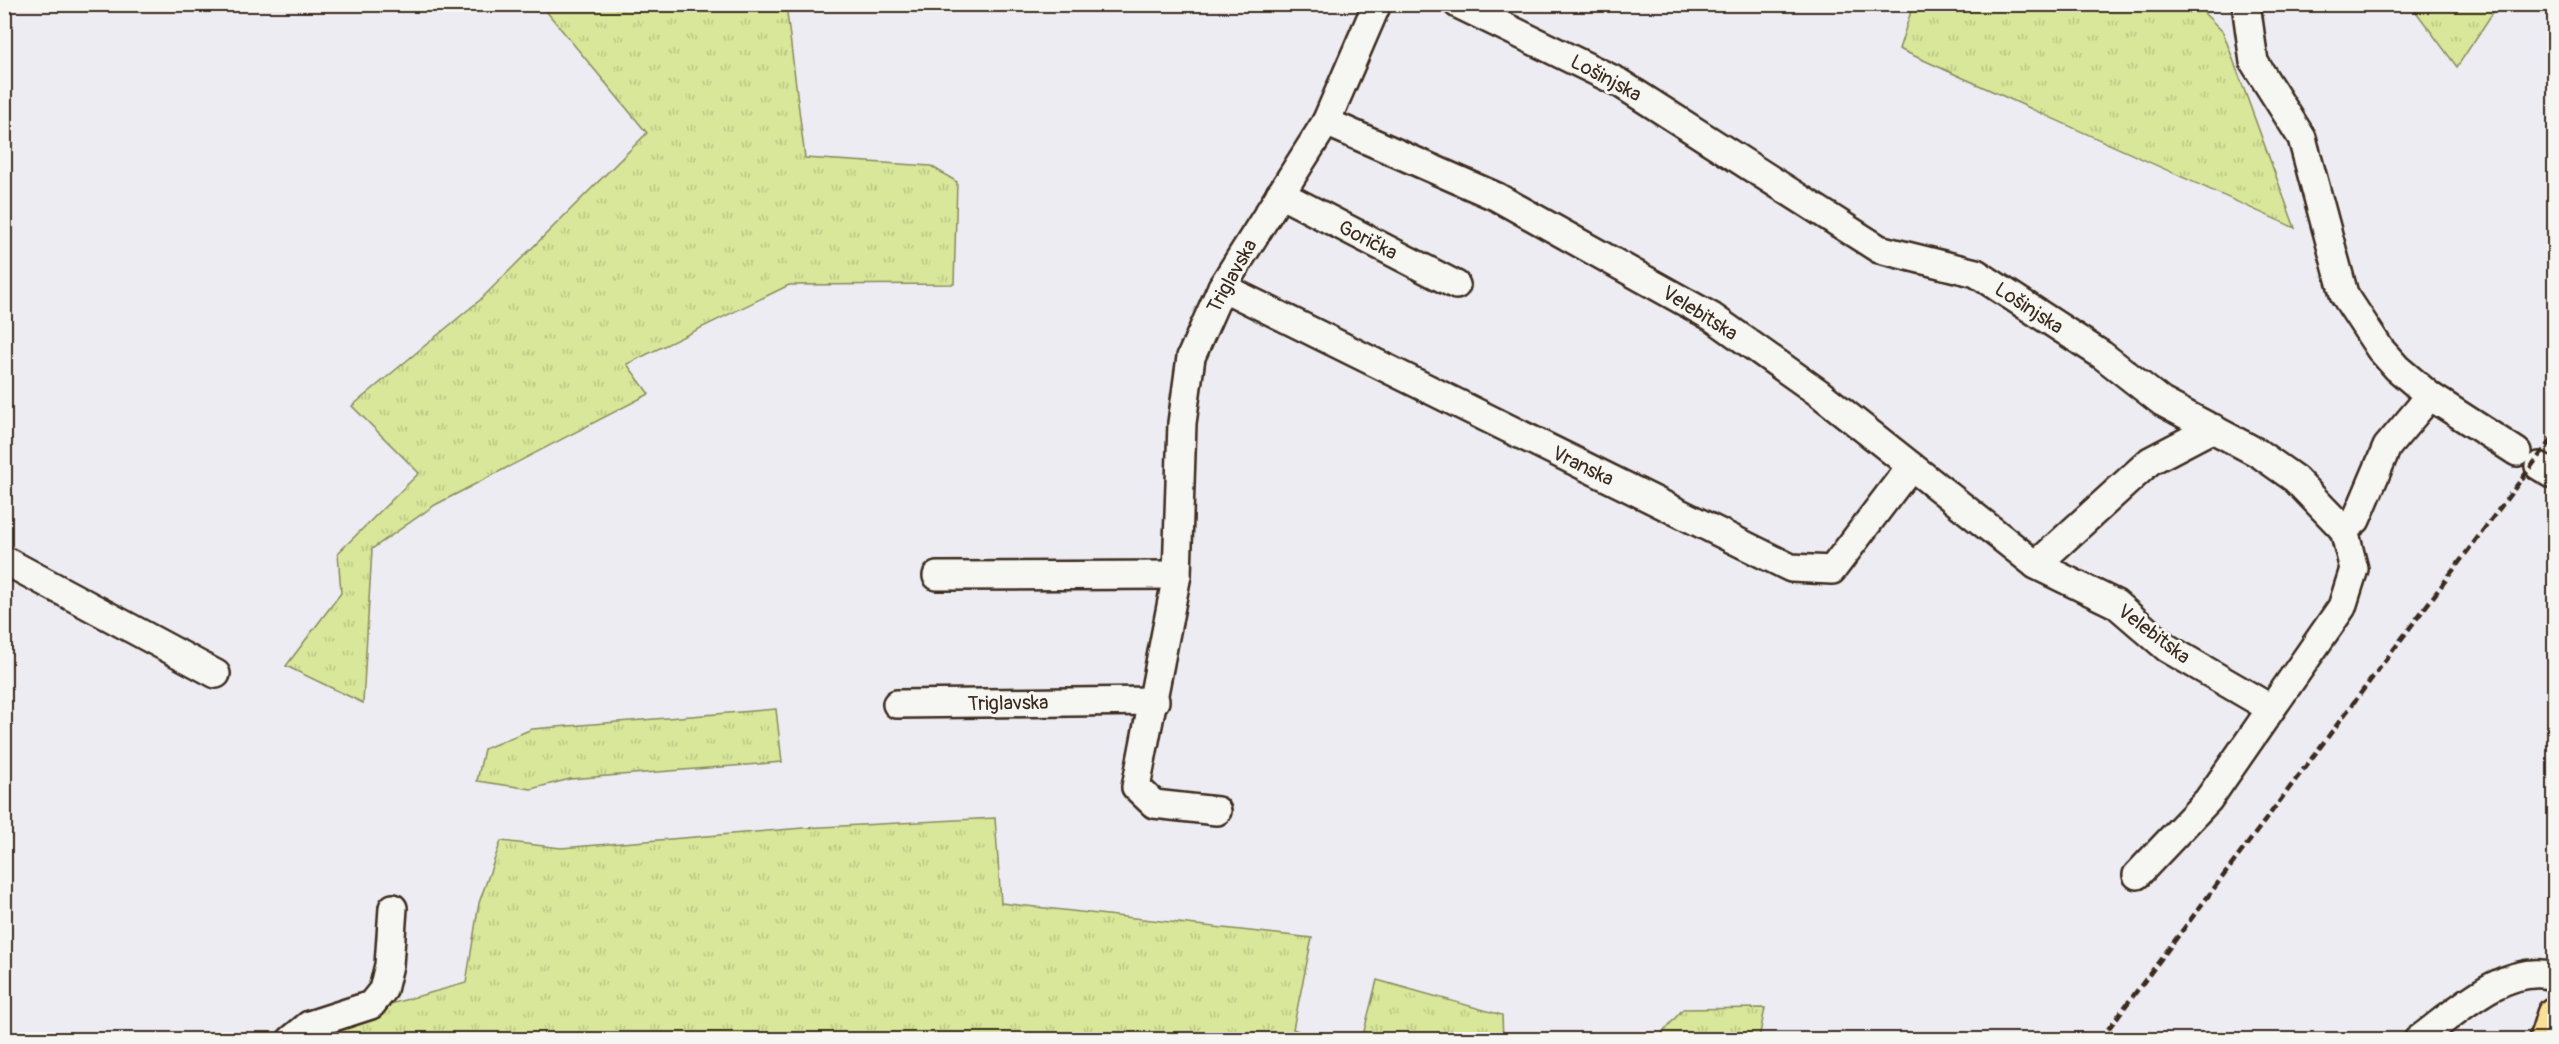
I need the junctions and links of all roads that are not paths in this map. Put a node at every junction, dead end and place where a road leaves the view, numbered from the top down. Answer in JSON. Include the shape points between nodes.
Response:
{"nodes":[{"id":1,"x":1377,"y":4,"type":"edge"},
{"id":2,"x":1458,"y":4,"type":"edge"},
{"id":3,"x":2246,"y":4,"type":"edge"},
{"id":4,"x":1326,"y":122,"type":"junction"},
{"id":5,"x":1280,"y":194,"type":"junction"},
{"id":6,"x":1456,"y":285,"type":"dead end"},
{"id":7,"x":1222,"y":287,"type":"junction"},
{"id":8,"x":2430,"y":396,"type":"junction"},
{"id":9,"x":2213,"y":428,"type":"junction"},
{"id":10,"x":2517,"y":452,"type":"dead end"},
{"id":11,"x":1911,"y":466,"type":"junction"},
{"id":12,"x":2344,"y":530,"type":"junction"},
{"id":13,"x":4,"y":560,"type":"edge"},
{"id":14,"x":2036,"y":565,"type":"junction"},
{"id":15,"x":1177,"y":575,"type":"junction"},
{"id":16,"x":937,"y":576,"type":"dead end"},
{"id":17,"x":216,"y":674,"type":"dead end"},
{"id":18,"x":1155,"y":701,"type":"junction"},
{"id":19,"x":897,"y":704,"type":"dead end"},
{"id":20,"x":2270,"y":708,"type":"junction"},
{"id":21,"x":1217,"y":810,"type":"dead end"},
{"id":22,"x":2137,"y":875,"type":"dead end"},
{"id":23,"x":393,"y":908,"type":"dead end"},
{"id":24,"x":2554,"y":976,"type":"edge"},
{"id":25,"x":291,"y":1040,"type":"edge"},
{"id":26,"x":2418,"y":1040,"type":"edge"}],
"edges":[{"from":1,"to":4,"type":"street","name":"Triglavska"},
{"from":2,"to":9,"type":"street","name":"Lošinjska","via":[[1618,82],[1879,249],[1976,273],[2102,355],[2162,402]]},
{"from":3,"to":8,"type":"street","via":[[2254,62],[2302,138],[2344,294],[2380,349]]},
{"from":4,"to":5,"type":"street","name":"Triglavska"},
{"from":4,"to":11,"type":"street","name":"Velebitska","via":[[1497,197],[1712,317],[1819,393]]},
{"from":5,"to":6,"type":"street","name":"Gorička"},
{"from":5,"to":7,"type":"street","name":"Triglavska"},
{"from":7,"to":11,"type":"street","name":"Vranska","via":[[1791,568],[1832,570]]},
{"from":7,"to":15,"type":"street","name":"Triglavska","via":[[1191,357],[1182,423]]},
{"from":8,"to":10,"type":"street"},
{"from":8,"to":12,"type":"street","via":[[2387,447],[2356,520]]},
{"from":9,"to":12,"type":"street","name":"Lošinjska","via":[[2295,479]]},
{"from":9,"to":14,"type":"street","via":[[2150,461]]},
{"from":11,"to":14,"type":"street","name":"Velebitska"},
{"from":12,"to":20,"type":"street","via":[[2354,569],[2342,607]]},
{"from":13,"to":17,"type":"street"},
{"from":14,"to":20,"type":"street","name":"Velebitska","via":[[2116,604],[2167,648]]},
{"from":15,"to":16,"type":"street"},
{"from":15,"to":18,"type":"street","name":"Triglavska"},
{"from":18,"to":19,"type":"street","name":"Triglavska"},
{"from":18,"to":21,"type":"street","name":"Triglavska","via":[[1136,787],[1154,804]]},
{"from":20,"to":22,"type":"street","via":[[2208,800]]},
{"from":23,"to":25,"type":"street","via":[[383,990],[371,1005],[309,1025]]},
{"from":24,"to":26,"type":"street","via":[[2535,972],[2504,980]]}]}
